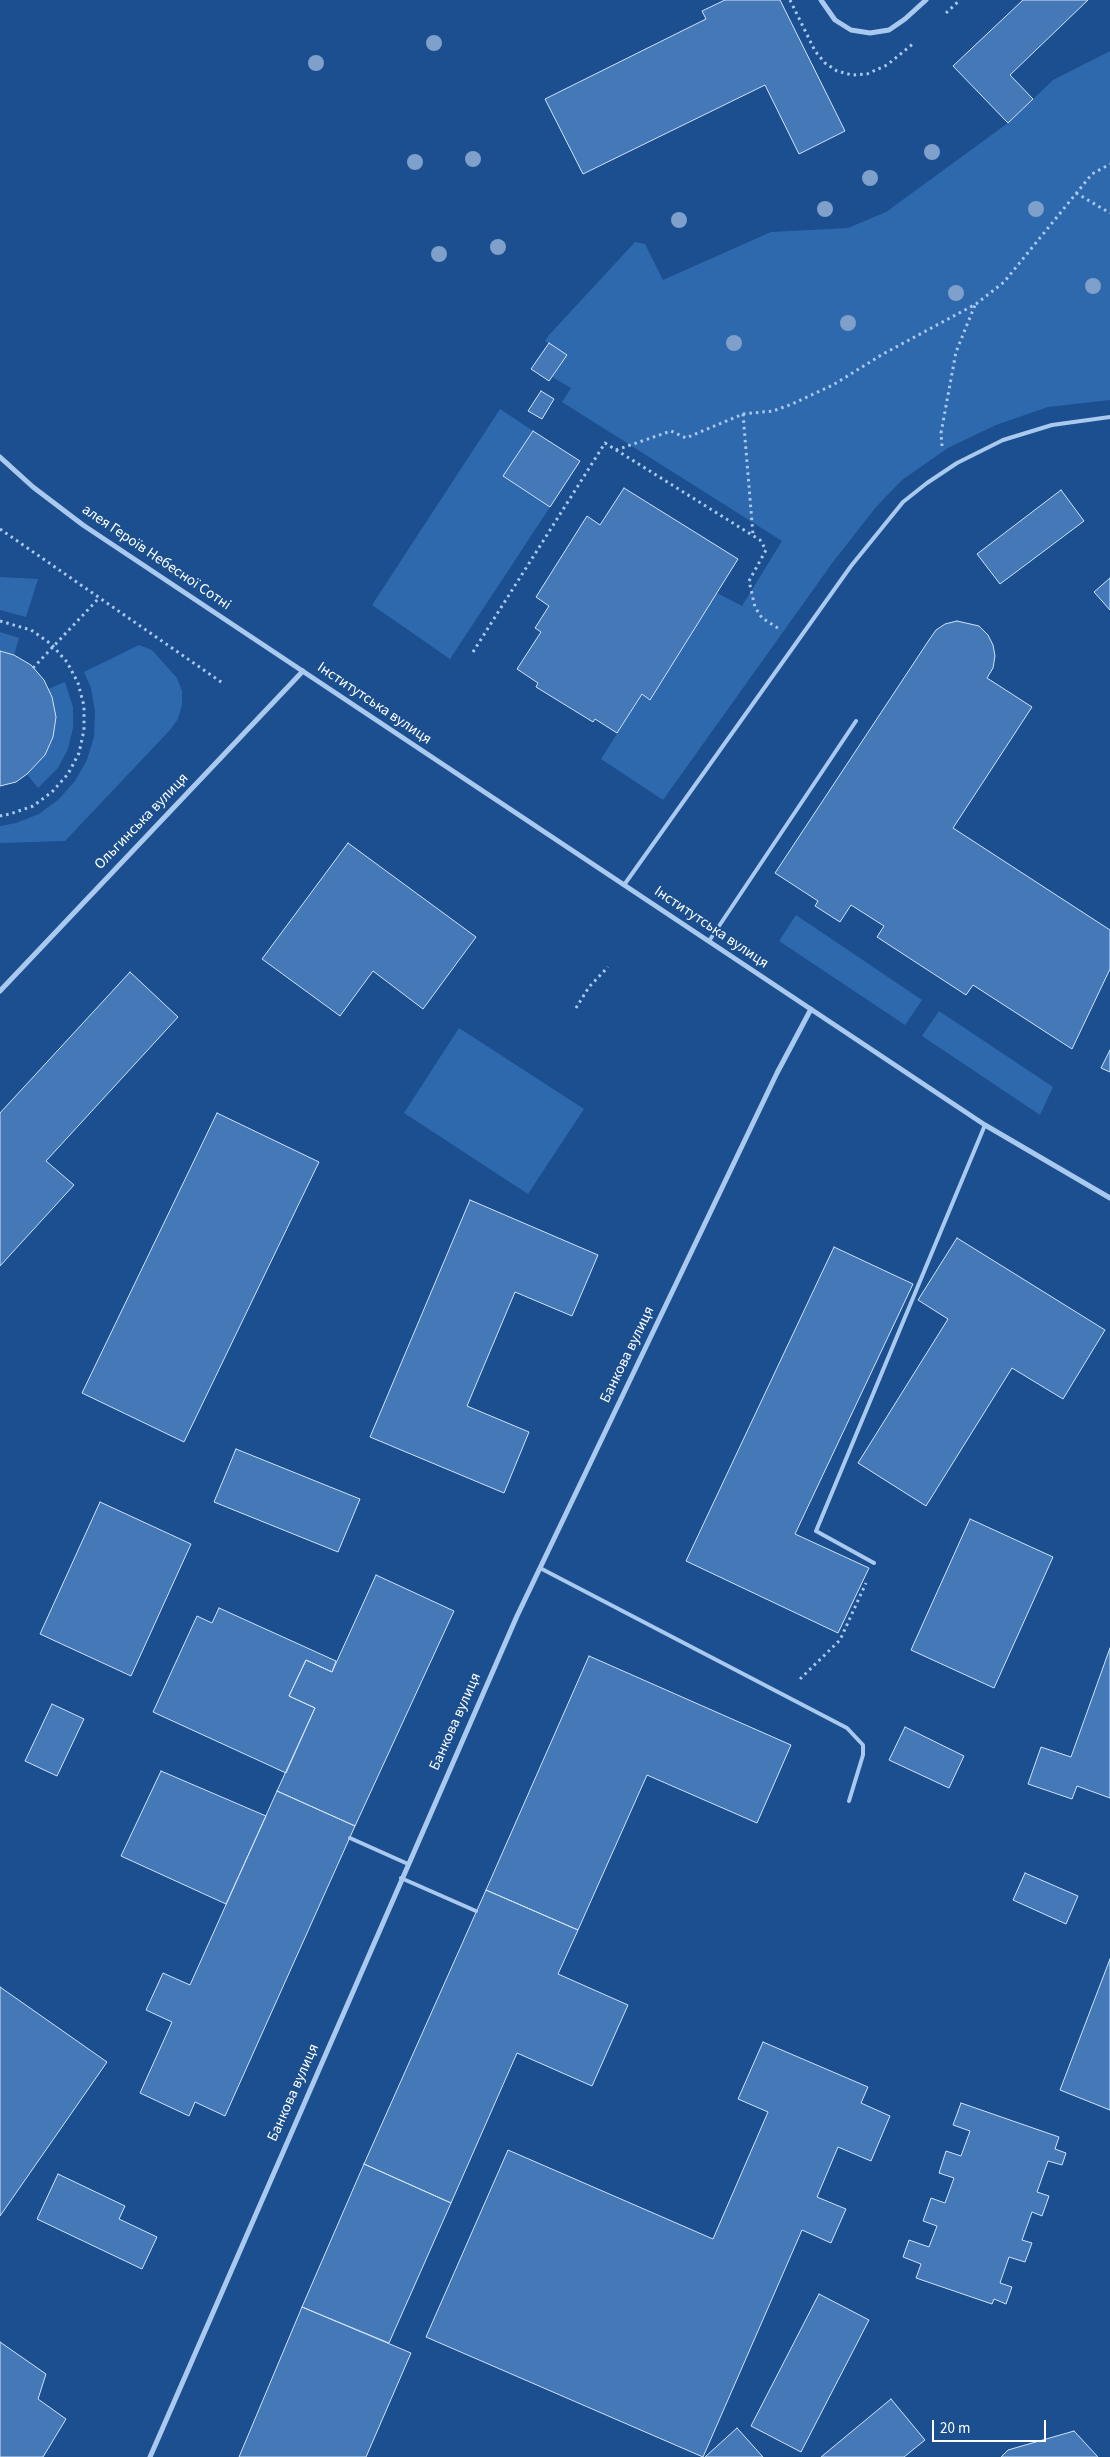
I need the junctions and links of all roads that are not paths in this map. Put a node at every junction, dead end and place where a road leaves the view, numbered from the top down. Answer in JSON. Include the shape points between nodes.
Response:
{"nodes":[{"id":1,"x":821,"y":0,"type":"edge"},
{"id":2,"x":926,"y":0,"type":"edge"},
{"id":3,"x":1110,"y":417,"type":"edge"},
{"id":4,"x":0,"y":457,"type":"edge"},
{"id":5,"x":303,"y":671,"type":"junction"},
{"id":6,"x":856,"y":721,"type":"dead end"},
{"id":7,"x":624,"y":885,"type":"junction"},
{"id":8,"x":709,"y":941,"type":"junction"},
{"id":9,"x":0,"y":991,"type":"edge"},
{"id":10,"x":811,"y":1009,"type":"junction"},
{"id":11,"x":986,"y":1124,"type":"junction"},
{"id":12,"x":1110,"y":1198,"type":"edge"},
{"id":13,"x":874,"y":1563,"type":"road end"},
{"id":14,"x":540,"y":1568,"type":"junction"},
{"id":15,"x":849,"y":1801,"type":"dead end"},
{"id":16,"x":350,"y":1838,"type":"dead end"},
{"id":17,"x":408,"y":1864,"type":"junction"},
{"id":18,"x":402,"y":1878,"type":"junction"},
{"id":19,"x":476,"y":1911,"type":"dead end"},
{"id":20,"x":150,"y":2457,"type":"edge"}],
"edges":[{"from":1,"to":2,"type":"street","via":[[835,20],[851,30],[870,33],[889,30]]},
{"from":3,"to":7,"type":"lane","via":[[1071,421],[1023,433],[973,454],[913,494],[889,518],[798,640]]},
{"from":4,"to":5,"type":"street","name":"алея Героїв Небесної Сотні","via":[[57,507]]},
{"from":5,"to":7,"type":"street","name":"Інститутська вулиця"},
{"from":5,"to":9,"type":"street","name":"Ольгинська вулиця"},
{"from":6,"to":8,"type":"lane"},
{"from":7,"to":8,"type":"street","name":"Інститутська вулиця"},
{"from":8,"to":10,"type":"street","name":"Інститутська вулиця"},
{"from":10,"to":11,"type":"street","name":"Інститутська вулиця"},
{"from":10,"to":14,"type":"street","name":"Банкова вулиця","via":[[777,1073]]},
{"from":11,"to":12,"type":"street","name":"Інститутська вулиця"},
{"from":11,"to":13,"type":"lane","via":[[816,1532]]},
{"from":14,"to":15,"type":"lane","via":[[847,1728],[863,1745]]},
{"from":14,"to":17,"type":"street","name":"Банкова вулиця"},
{"from":16,"to":17,"type":"lane"},
{"from":17,"to":18,"type":"street","name":"Банкова вулиця"},
{"from":18,"to":19,"type":"lane"},
{"from":18,"to":20,"type":"street","name":"Банкова вулиця"}]}
